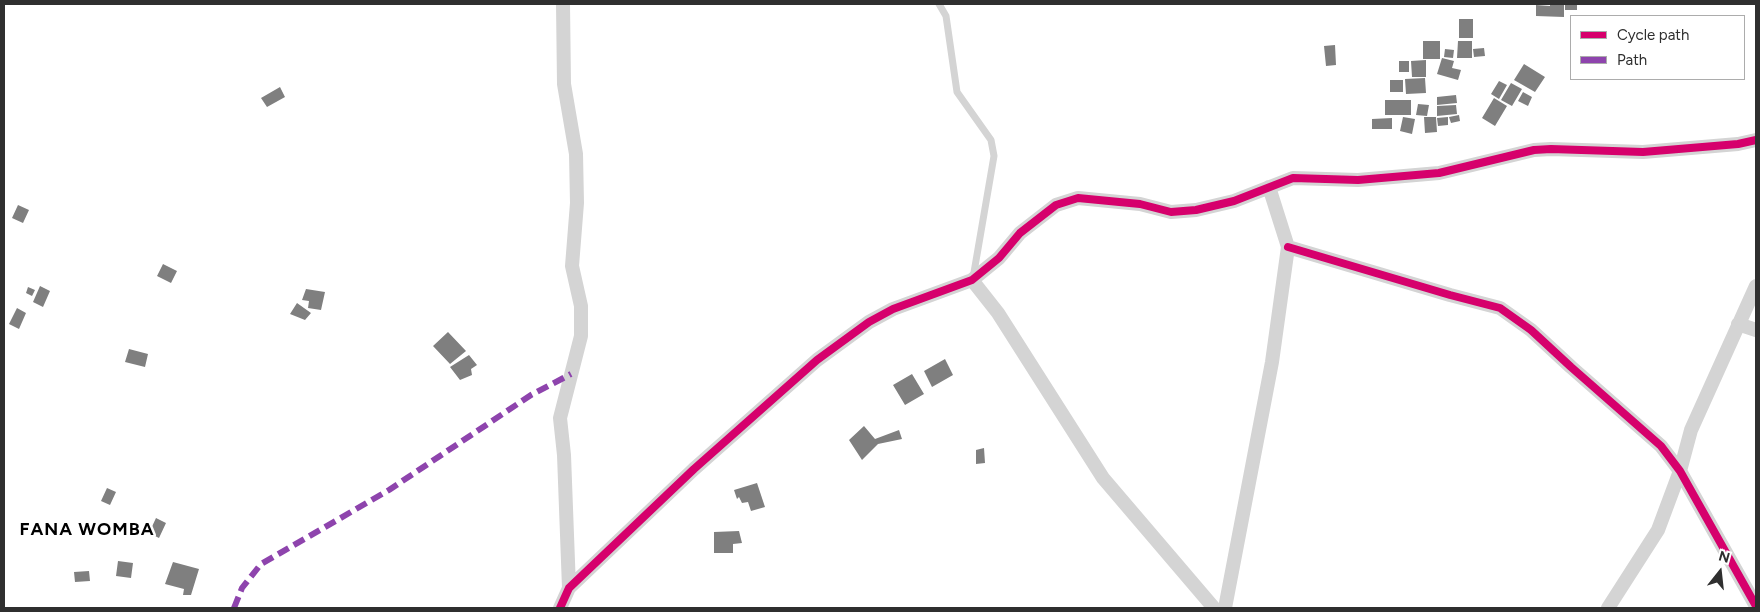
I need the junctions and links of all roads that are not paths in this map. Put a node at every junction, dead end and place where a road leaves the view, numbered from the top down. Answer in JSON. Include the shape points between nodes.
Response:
{"nodes":[{"id":1,"x":563,"y":4,"type":"edge"},
{"id":2,"x":939,"y":4,"type":"edge"},
{"id":3,"x":1756,"y":140,"type":"edge"},
{"id":4,"x":1269,"y":187,"type":"junction"},
{"id":5,"x":1288,"y":247,"type":"junction"},
{"id":6,"x":972,"y":280,"type":"junction"},
{"id":7,"x":1756,"y":286,"type":"edge"},
{"id":8,"x":1738,"y":324,"type":"junction"},
{"id":9,"x":1756,"y":330,"type":"edge"},
{"id":10,"x":1680,"y":471,"type":"junction"},
{"id":11,"x":569,"y":588,"type":"junction"},
{"id":12,"x":1756,"y":606,"type":"edge"},
{"id":13,"x":560,"y":608,"type":"edge"},
{"id":14,"x":1214,"y":608,"type":"edge"},
{"id":15,"x":1225,"y":608,"type":"edge"},
{"id":16,"x":1608,"y":608,"type":"edge"}],
"edges":[{"from":1,"to":11,"type":"street","via":[[564,84],[576,154],[577,203],[572,266],[581,306],[581,336],[560,418]]},
{"from":2,"to":6,"type":"lane","via":[[946,16],[956,92],[991,140],[994,156]]},
{"from":3,"to":4,"type":"street","via":[[1644,152],[1534,150],[1439,173],[1358,180],[1293,178]]},
{"from":4,"to":5,"type":"street"},
{"from":4,"to":6,"type":"street","via":[[1234,202],[1170,212],[1140,204],[1070,200],[1037,218],[999,258]]},
{"from":5,"to":10,"type":"street","via":[[1500,308],[1531,330],[1661,446]]},
{"from":5,"to":15,"type":"street","via":[[1272,362]]},
{"from":6,"to":11,"type":"street","via":[[893,309],[869,322],[817,360],[694,469]]},
{"from":6,"to":14,"type":"street","via":[[998,313],[1103,478]]},
{"from":7,"to":8,"type":"street"},
{"from":8,"to":9,"type":"street"},
{"from":8,"to":10,"type":"street","via":[[1691,430]]},
{"from":10,"to":12,"type":"street"},
{"from":10,"to":16,"type":"street","via":[[1658,530]]},
{"from":11,"to":13,"type":"street"}]}
